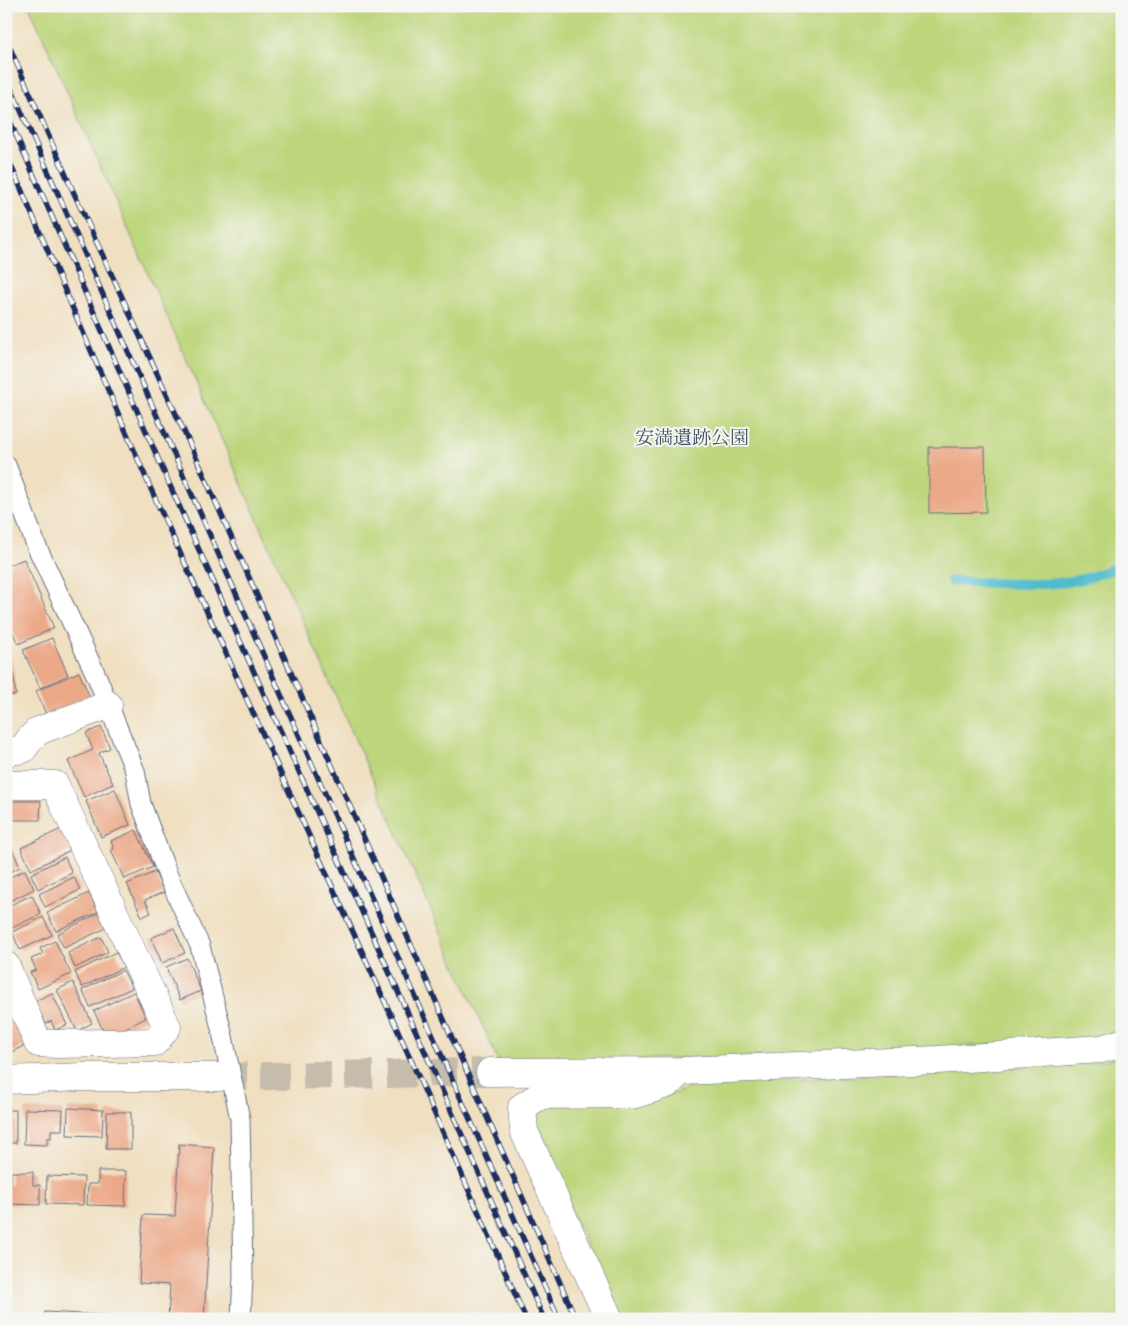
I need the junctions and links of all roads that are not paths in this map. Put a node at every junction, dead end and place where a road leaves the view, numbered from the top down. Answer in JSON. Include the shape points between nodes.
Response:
{"nodes":[{"id":1,"x":6,"y":465,"type":"edge"},
{"id":2,"x":108,"y":705,"type":"junction"},
{"id":3,"x":6,"y":752,"type":"edge"},
{"id":4,"x":6,"y":785,"type":"edge"},
{"id":5,"x":6,"y":966,"type":"edge"},
{"id":6,"x":1122,"y":1043,"type":"edge"},
{"id":7,"x":682,"y":1071,"type":"junction"},
{"id":8,"x":490,"y":1072,"type":"tunnel mouth"},
{"id":9,"x":220,"y":1077,"type":"tunnel mouth"},
{"id":10,"x":6,"y":1080,"type":"edge"},
{"id":11,"x":241,"y":1319,"type":"edge"},
{"id":12,"x":609,"y":1319,"type":"edge"}],
"edges":[{"from":1,"to":2,"type":"lane","via":[[36,545]]},
{"from":2,"to":3,"type":"street","via":[[38,732],[23,749]]},
{"from":2,"to":11,"type":"lane","via":[[135,771],[141,804],[168,876],[200,946],[222,1032],[240,1119]]},
{"from":4,"to":5,"type":"street","via":[[55,785],[167,1027],[155,1042],[38,1043]]},
{"from":6,"to":7,"type":"street","via":[[1101,1049],[937,1060]]},
{"from":7,"to":8,"type":"street"},
{"from":7,"to":12,"type":"street","via":[[667,1084],[636,1094],[541,1095],[522,1107],[524,1131]]},
{"from":9,"to":10,"type":"street"}]}
